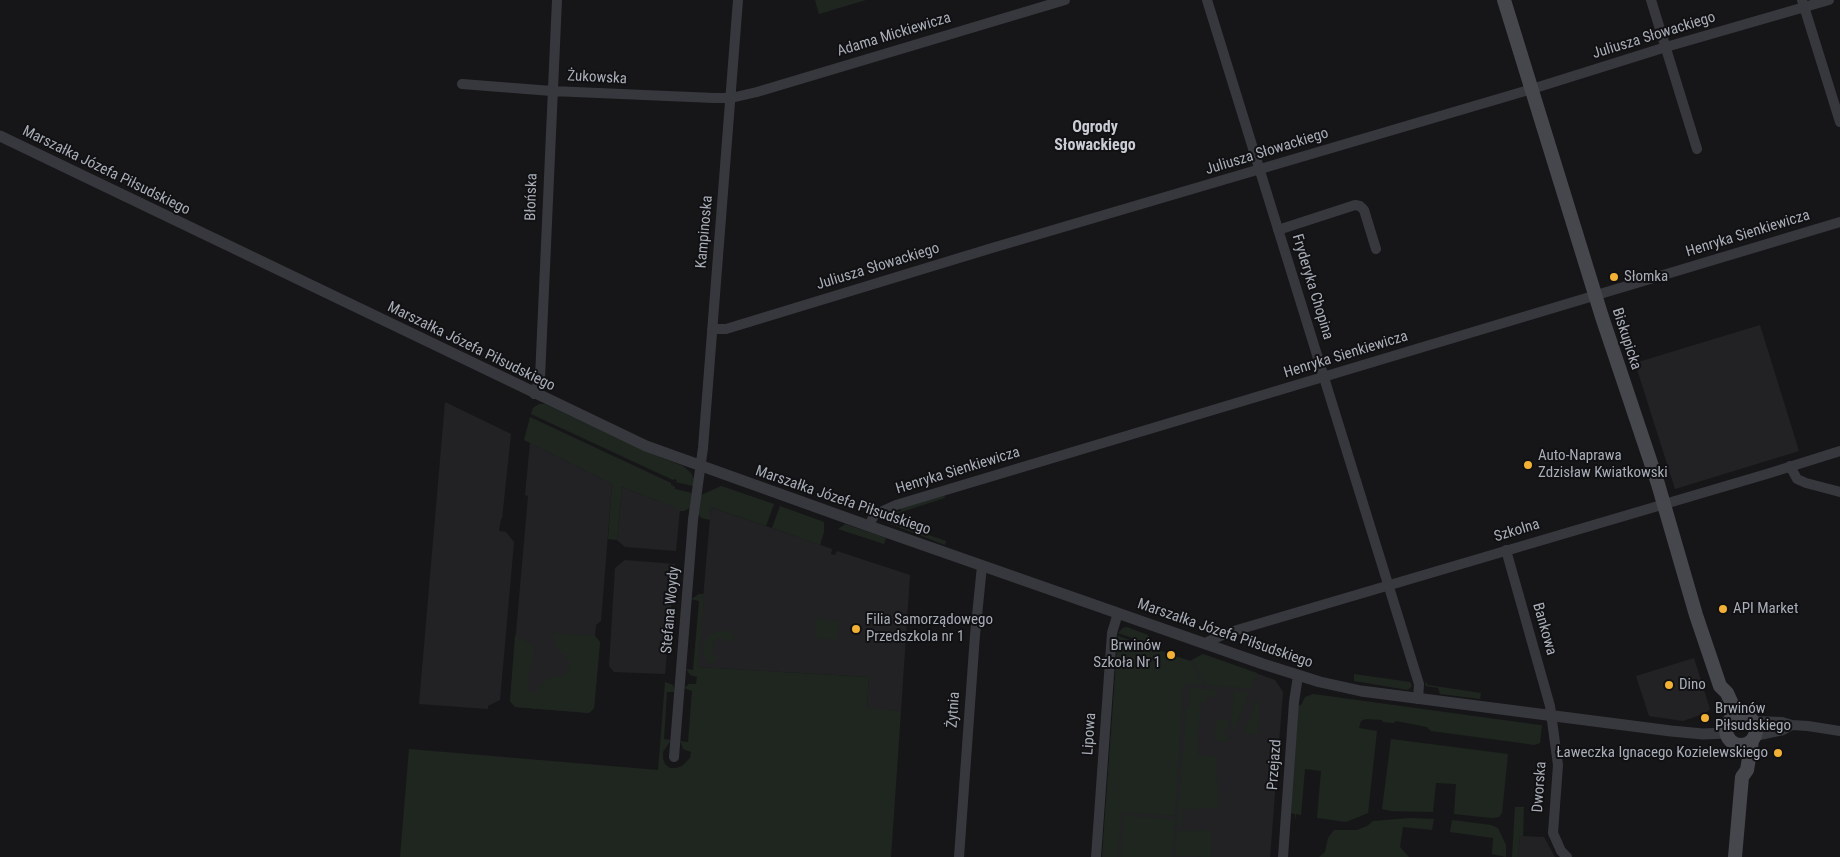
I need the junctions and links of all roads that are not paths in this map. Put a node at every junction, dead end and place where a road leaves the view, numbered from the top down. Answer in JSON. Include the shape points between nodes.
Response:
{"nodes":[{"id":1,"x":557,"y":0,"type":"edge"},
{"id":2,"x":738,"y":0,"type":"edge"},
{"id":3,"x":1066,"y":0,"type":"edge"},
{"id":4,"x":1207,"y":0,"type":"edge"},
{"id":5,"x":1504,"y":0,"type":"edge"},
{"id":6,"x":1652,"y":0,"type":"edge"},
{"id":7,"x":1829,"y":0,"type":"edge"},
{"id":8,"x":1803,"y":4,"type":"edge"},
{"id":9,"x":1666,"y":47,"type":"junction"},
{"id":10,"x":462,"y":84,"type":"dead end"},
{"id":11,"x":1532,"y":89,"type":"junction"},
{"id":12,"x":552,"y":91,"type":"junction"},
{"id":13,"x":731,"y":98,"type":"junction"},
{"id":14,"x":1840,"y":122,"type":"edge"},
{"id":15,"x":0,"y":136,"type":"edge"},
{"id":16,"x":1697,"y":150,"type":"dead end"},
{"id":17,"x":1259,"y":170,"type":"junction"},
{"id":18,"x":1840,"y":222,"type":"edge"},
{"id":19,"x":1278,"y":230,"type":"junction"},
{"id":20,"x":1376,"y":249,"type":"dead end"},
{"id":21,"x":1595,"y":296,"type":"junction"},
{"id":22,"x":712,"y":329,"type":"junction"},
{"id":23,"x":1324,"y":378,"type":"junction"},
{"id":24,"x":534,"y":394,"type":"junction"},
{"id":25,"x":1840,"y":450,"type":"edge"},
{"id":26,"x":701,"y":466,"type":"junction"},
{"id":27,"x":1790,"y":466,"type":"junction"},
{"id":28,"x":1840,"y":492,"type":"edge"},
{"id":29,"x":1664,"y":504,"type":"junction"},
{"id":30,"x":868,"y":526,"type":"junction"},
{"id":31,"x":1506,"y":550,"type":"junction"},
{"id":32,"x":982,"y":566,"type":"junction"},
{"id":33,"x":1388,"y":585,"type":"junction"},
{"id":34,"x":1118,"y":613,"type":"junction"},
{"id":35,"x":1205,"y":643,"type":"junction"},
{"id":36,"x":1298,"y":676,"type":"junction"},
{"id":37,"x":1720,"y":686,"type":"junction"},
{"id":38,"x":1418,"y":699,"type":"junction"},
{"id":39,"x":1551,"y":715,"type":"junction"},
{"id":40,"x":1748,"y":718,"type":"junction"},
{"id":41,"x":1792,"y":725,"type":"junction"},
{"id":42,"x":1840,"y":731,"type":"edge"},
{"id":43,"x":1729,"y":733,"type":"junction"},
{"id":44,"x":1753,"y":739,"type":"junction"},
{"id":45,"x":674,"y":757,"type":"dead end"},
{"id":46,"x":1742,"y":777,"type":"junction"},
{"id":47,"x":959,"y":857,"type":"edge"},
{"id":48,"x":1096,"y":857,"type":"edge"},
{"id":49,"x":1284,"y":857,"type":"edge"},
{"id":50,"x":1567,"y":857,"type":"edge"},
{"id":51,"x":1735,"y":857,"type":"edge"}],
"edges":[{"from":1,"to":12,"type":"street","name":"Błońska"},
{"from":2,"to":13,"type":"street","name":"Kampinoska"},
{"from":3,"to":13,"type":"street","name":"Adama Mickiewicza"},
{"from":4,"to":17,"type":"street","name":"Fryderyka Chopina"},
{"from":5,"to":11,"type":"main road","name":"Biskupicka"},
{"from":6,"to":9,"type":"street"},
{"from":7,"to":8,"type":"street","name":"Juliusza Słowackiego"},
{"from":8,"to":9,"type":"street","name":"Juliusza Słowackiego"},
{"from":8,"to":14,"type":"street"},
{"from":9,"to":11,"type":"street","name":"Juliusza Słowackiego"},
{"from":9,"to":16,"type":"street"},
{"from":10,"to":12,"type":"street","name":"Żukowska"},
{"from":11,"to":17,"type":"street","name":"Juliusza Słowackiego"},
{"from":11,"to":21,"type":"main road","name":"Biskupicka"},
{"from":12,"to":13,"type":"street","name":"Żukowska"},
{"from":12,"to":24,"type":"street","name":"Błońska","via":[[540,378]]},
{"from":13,"to":22,"type":"street","name":"Kampinoska"},
{"from":15,"to":24,"type":"street","name":"Marszałka Józefa Piłsudskiego"},
{"from":17,"to":19,"type":"street","name":"Fryderyka Chopina"},
{"from":17,"to":22,"type":"street","name":"Juliusza Słowackiego","via":[[726,329]]},
{"from":18,"to":21,"type":"street","name":"Henryka Sienkiewicza"},
{"from":19,"to":20,"type":"street","via":[[1355,205],[1364,210]]},
{"from":19,"to":23,"type":"street","name":"Fryderyka Chopina"},
{"from":21,"to":23,"type":"street","name":"Henryka Sienkiewicza"},
{"from":21,"to":29,"type":"main road","name":"Biskupicka"},
{"from":22,"to":26,"type":"street","name":"Kampinoska"},
{"from":23,"to":30,"type":"street","name":"Henryka Sienkiewicza","via":[[896,505],[873,516]]},
{"from":23,"to":33,"type":"street","name":"Fryderyka Chopina"},
{"from":24,"to":26,"type":"street","name":"Marszałka Józefa Piłsudskiego","via":[[646,446]]},
{"from":25,"to":27,"type":"street","name":"Szkolna"},
{"from":26,"to":30,"type":"street","name":"Marszałka Józefa Piłsudskiego"},
{"from":26,"to":45,"type":"street","name":"Stefana Woydy","via":[[693,520]]},
{"from":27,"to":28,"type":"street","via":[[1798,479]]},
{"from":27,"to":29,"type":"street","name":"Szkolna"},
{"from":29,"to":31,"type":"street","name":"Szkolna"},
{"from":29,"to":37,"type":"main road","name":"Biskupicka"},
{"from":30,"to":32,"type":"street","name":"Marszałka Józefa Piłsudskiego"},
{"from":31,"to":33,"type":"street","name":"Szkolna"},
{"from":31,"to":39,"type":"street","name":"Bankowa"},
{"from":32,"to":34,"type":"street","name":"Marszałka Józefa Piłsudskiego"},
{"from":32,"to":47,"type":"street","name":"Żytnia"},
{"from":33,"to":35,"type":"street","name":"Szkolna","via":[[1227,633]]},
{"from":33,"to":38,"type":"street","name":"Fryderyka Chopina","via":[[1419,684]]},
{"from":34,"to":35,"type":"street","name":"Marszałka Józefa Piłsudskiego"},
{"from":34,"to":48,"type":"street","name":"Lipowa","via":[[1112,633]]},
{"from":35,"to":36,"type":"street","name":"Marszałka Józefa Piłsudskiego"},
{"from":36,"to":38,"type":"street","name":"Marszałka Józefa Piłsudskiego","via":[[1346,688]]},
{"from":36,"to":49,"type":"street","name":"Przejazd"},
{"from":37,"to":40,"type":"main road","name":"Biskupicka","via":[[1732,704]]},
{"from":37,"to":43,"type":"main road","name":"Biskupicka","via":[[1718,694]]},
{"from":38,"to":39,"type":"street","name":"Marszałka Józefa Piłsudskiego"},
{"from":39,"to":43,"type":"street","name":"Marszałka Józefa Piłsudskiego","via":[[1679,732]]},
{"from":39,"to":50,"type":"street","name":"Dworska","via":[[1558,765],[1553,833]]},
{"from":40,"to":41,"type":"street"},
{"from":40,"to":43,"type":"main road","via":[[1734,716]]},
{"from":40,"to":44,"type":"main road","via":[[1756,728]]},
{"from":41,"to":42,"type":"street"},
{"from":41,"to":44,"type":"street"},
{"from":43,"to":44,"type":"main road","via":[[1743,745]]},
{"from":43,"to":46,"type":"main road","name":"Biskupicka","via":[[1738,753],[1738,769]]},
{"from":44,"to":46,"type":"main road","name":"Biskupicka","via":[[1747,770]]},
{"from":46,"to":51,"type":"main road","name":"Biskupicka"}]}
